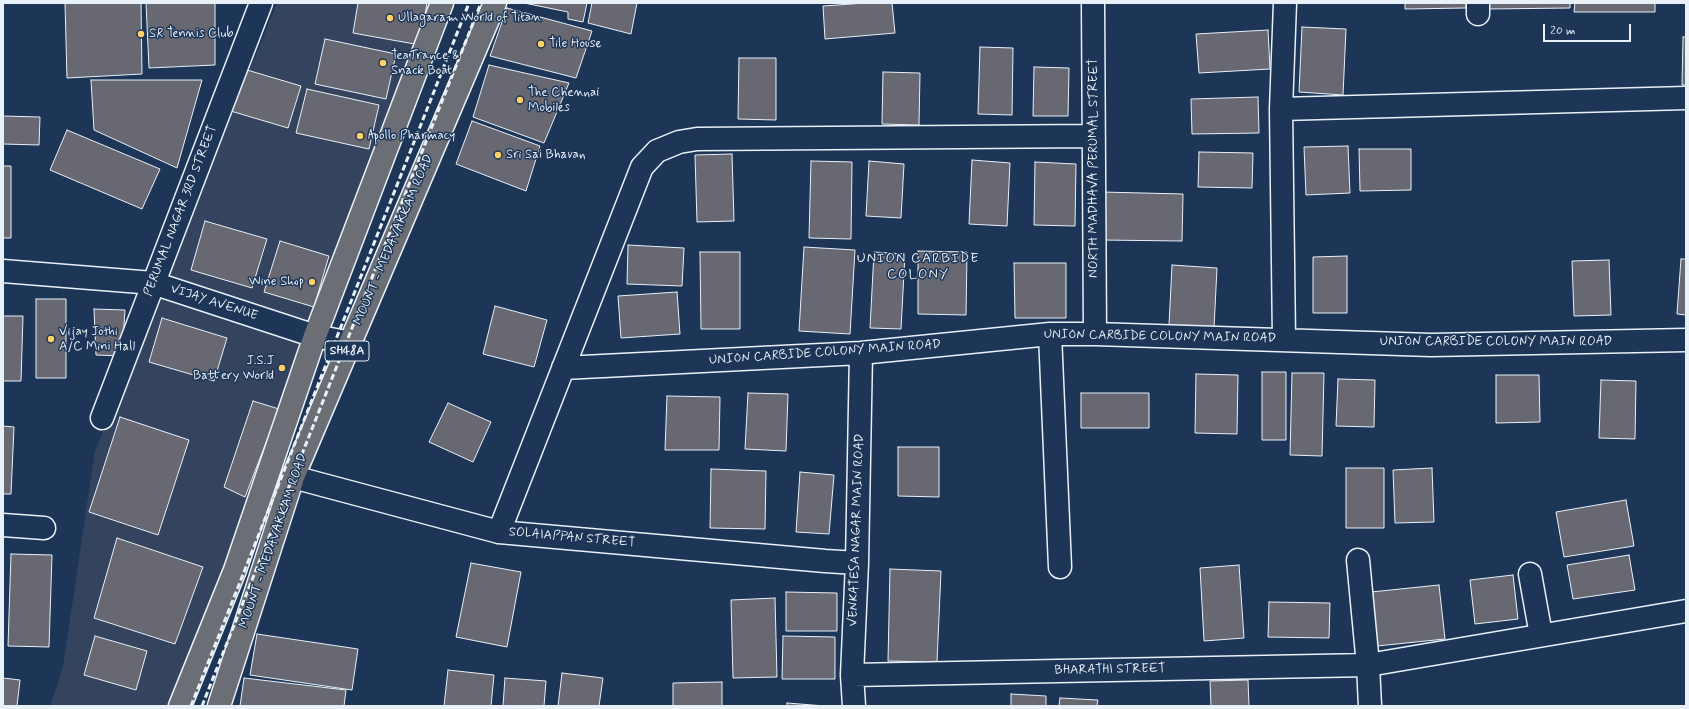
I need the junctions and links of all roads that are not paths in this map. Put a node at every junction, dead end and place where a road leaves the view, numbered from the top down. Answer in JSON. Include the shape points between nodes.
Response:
{"nodes":[{"id":1,"x":261,"y":3,"type":"edge"},
{"id":2,"x":442,"y":3,"type":"edge"},
{"id":3,"x":494,"y":3,"type":"edge"},
{"id":4,"x":1093,"y":3,"type":"edge"},
{"id":5,"x":1285,"y":3,"type":"edge"},
{"id":6,"x":1686,"y":98,"type":"edge"},
{"id":7,"x":1281,"y":108,"type":"junction"},
{"id":8,"x":1093,"y":136,"type":"junction"},
{"id":9,"x":3,"y":271,"type":"edge"},
{"id":10,"x":153,"y":283,"type":"junction"},
{"id":11,"x":1050,"y":334,"type":"junction"},
{"id":12,"x":1095,"y":334,"type":"junction"},
{"id":13,"x":315,"y":336,"type":"junction"},
{"id":14,"x":1284,"y":339,"type":"junction"},
{"id":15,"x":1686,"y":340,"type":"edge"},
{"id":16,"x":351,"y":343,"type":"junction"},
{"id":17,"x":861,"y":353,"type":"junction"},
{"id":18,"x":563,"y":368,"type":"junction"},
{"id":19,"x":102,"y":418,"type":"dead end"},
{"id":20,"x":293,"y":478,"type":"junction"},
{"id":21,"x":3,"y":525,"type":"edge"},
{"id":22,"x":44,"y":528,"type":"dead end"},
{"id":23,"x":499,"y":532,"type":"junction"},
{"id":24,"x":1358,"y":560,"type":"dead end"},
{"id":25,"x":857,"y":562,"type":"junction"},
{"id":26,"x":1060,"y":567,"type":"dead end"},
{"id":27,"x":1530,"y":574,"type":"dead end"},
{"id":28,"x":1686,"y":611,"type":"edge"},
{"id":29,"x":1541,"y":635,"type":"junction"},
{"id":30,"x":1368,"y":665,"type":"junction"},
{"id":31,"x":852,"y":676,"type":"junction"},
{"id":32,"x":180,"y":706,"type":"edge"},
{"id":33,"x":219,"y":706,"type":"edge"},
{"id":34,"x":854,"y":706,"type":"edge"},
{"id":35,"x":1370,"y":706,"type":"edge"}],
"edges":[{"from":1,"to":10,"type":"street","name":"PERUMAL NAGAR 3RD STREET"},
{"from":2,"to":13,"type":"main road","name":"MOUNT - MEDAVAKKAM ROAD","number":"SH48A"},
{"from":3,"to":16,"type":"main road","name":"MOUNT - MEDAVAKKAM ROAD","number":"SH48A"},
{"from":4,"to":8,"type":"street","name":"NORTH MADHAVA PERUMAL STREET"},
{"from":5,"to":7,"type":"street"},
{"from":6,"to":7,"type":"street"},
{"from":7,"to":14,"type":"street"},
{"from":8,"to":12,"type":"street","name":"NORTH MADHAVA PERUMAL STREET"},
{"from":8,"to":18,"type":"street","via":[[697,139],[679,142],[657,152],[642,167]]},
{"from":9,"to":10,"type":"street","name":"VIJAY AVENUE"},
{"from":10,"to":13,"type":"street","name":"VIJAY AVENUE"},
{"from":10,"to":19,"type":"street","name":"PERUMAL NAGAR 3RD STREET"},
{"from":11,"to":12,"type":"street","name":"UNION CARBIDE COLONY MAIN ROAD"},
{"from":11,"to":17,"type":"street","name":"UNION CARBIDE COLONY MAIN ROAD"},
{"from":11,"to":26,"type":"street"},
{"from":12,"to":14,"type":"street","name":"UNION CARBIDE COLONY MAIN ROAD"},
{"from":13,"to":16,"type":"street","name":"VIJAY AVENUE"},
{"from":13,"to":32,"type":"main road","name":"MOUNT - MEDAVAKKAM ROAD","number":"SH48A","via":[[235,570]]},
{"from":14,"to":15,"type":"street","name":"UNION CARBIDE COLONY MAIN ROAD","via":[[1431,345]]},
{"from":16,"to":20,"type":"main road","name":"MOUNT - MEDAVAKKAM ROAD","number":"SH48A"},
{"from":17,"to":18,"type":"street","name":"UNION CARBIDE COLONY MAIN ROAD"},
{"from":17,"to":25,"type":"street","name":"VENKATESA NAGAR MAIN ROAD"},
{"from":18,"to":23,"type":"street"},
{"from":20,"to":23,"type":"street","name":"SOLAIAPPAN STREET"},
{"from":20,"to":33,"type":"main road","name":"MOUNT - MEDAVAKKAM ROAD","number":"SH48A"},
{"from":21,"to":22,"type":"street"},
{"from":23,"to":25,"type":"street","name":"SOLAIAPPAN STREET"},
{"from":24,"to":30,"type":"street"},
{"from":25,"to":31,"type":"street","name":"VENKATESA NAGAR MAIN ROAD"},
{"from":27,"to":29,"type":"street"},
{"from":28,"to":29,"type":"street","name":"BHARATHI STREET"},
{"from":29,"to":30,"type":"street","name":"BHARATHI STREET"},
{"from":30,"to":31,"type":"street","name":"BHARATHI STREET"},
{"from":30,"to":35,"type":"street"},
{"from":31,"to":34,"type":"street","name":"VENKATESA NAGAR MAIN ROAD"}]}
